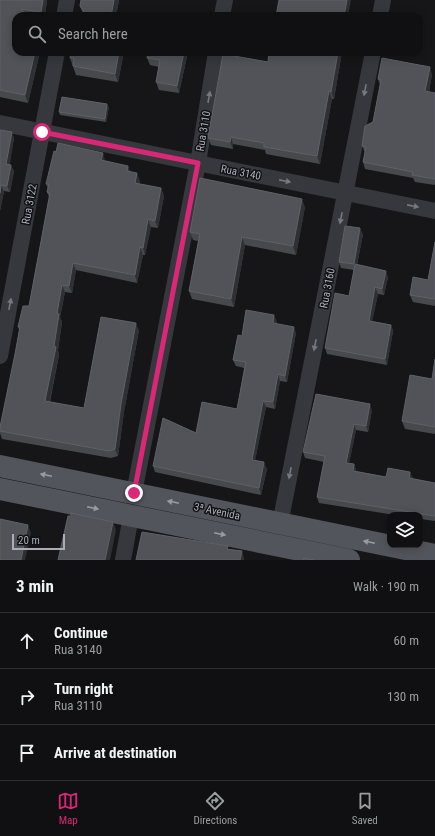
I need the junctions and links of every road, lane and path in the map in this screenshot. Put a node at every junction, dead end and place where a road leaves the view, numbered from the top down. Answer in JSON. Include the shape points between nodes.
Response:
{"nodes":[{"id":1,"x":67,"y":0,"type":"edge"},
{"id":2,"x":225,"y":0,"type":"edge"},
{"id":3,"x":383,"y":0,"type":"edge"},
{"id":4,"x":65,"y":12,"type":"edge"},
{"id":5,"x":223,"y":12,"type":"edge"},
{"id":6,"x":381,"y":12,"type":"edge"},
{"id":7,"x":56,"y":56,"type":"edge"},
{"id":8,"x":215,"y":56,"type":"edge"},
{"id":9,"x":372,"y":56,"type":"edge"},
{"id":10,"x":0,"y":123,"type":"edge"},
{"id":11,"x":42,"y":132,"type":"junction"},
{"id":12,"x":198,"y":163,"type":"junction"},
{"id":13,"x":346,"y":193,"type":"junction"},
{"id":14,"x":435,"y":211,"type":"edge"},
{"id":15,"x":0,"y":356,"type":"edge"},
{"id":16,"x":0,"y":466,"type":"edge"},
{"id":17,"x":0,"y":489,"type":"edge"},
{"id":18,"x":134,"y":493,"type":"junction"},
{"id":19,"x":131,"y":516,"type":"junction"},
{"id":20,"x":280,"y":524,"type":"junction"},
{"id":21,"x":292,"y":554,"type":"edge"},
{"id":22,"x":435,"y":555,"type":"edge"},
{"id":23,"x":123,"y":560,"type":"edge"},
{"id":24,"x":349,"y":560,"type":"edge"}],
"edges":[{"from":1,"to":4,"type":"street"},
{"from":2,"to":5,"type":"street"},
{"from":3,"to":6,"type":"street"},
{"from":7,"to":11,"type":"street","name":"Rua 3122"},
{"from":12,"to":8,"type":"street","name":"Rua 3110","one_way":true},
{"from":9,"to":13,"type":"street","name":"Rua 3160","one_way":true},
{"from":10,"to":11,"type":"street","name":"Rua 3140"},
{"from":11,"to":12,"type":"street","name":"Rua 3140"},
{"from":15,"to":11,"type":"street","name":"Rua 3122","one_way":true},
{"from":12,"to":13,"type":"street","name":"Rua 3140","one_way":true},
{"from":12,"to":18,"type":"street","name":"Rua 3110"},
{"from":13,"to":14,"type":"street","name":"Rua 3140","one_way":true},
{"from":13,"to":20,"type":"street","name":"Rua 3160","one_way":true},
{"from":18,"to":16,"type":"main road","name":"3ª Avenida","one_way":true},
{"from":17,"to":19,"type":"main road","name":"3ª Avenida","one_way":true},
{"from":20,"to":18,"type":"main road","name":"3ª Avenida","one_way":true},
{"from":19,"to":21,"type":"main road","name":"3ª Avenida","one_way":true},
{"from":19,"to":23,"type":"street"},
{"from":22,"to":20,"type":"main road","name":"3ª Avenida","one_way":true},
{"from":21,"to":24,"type":"main road","name":"3ª Avenida"}]}
